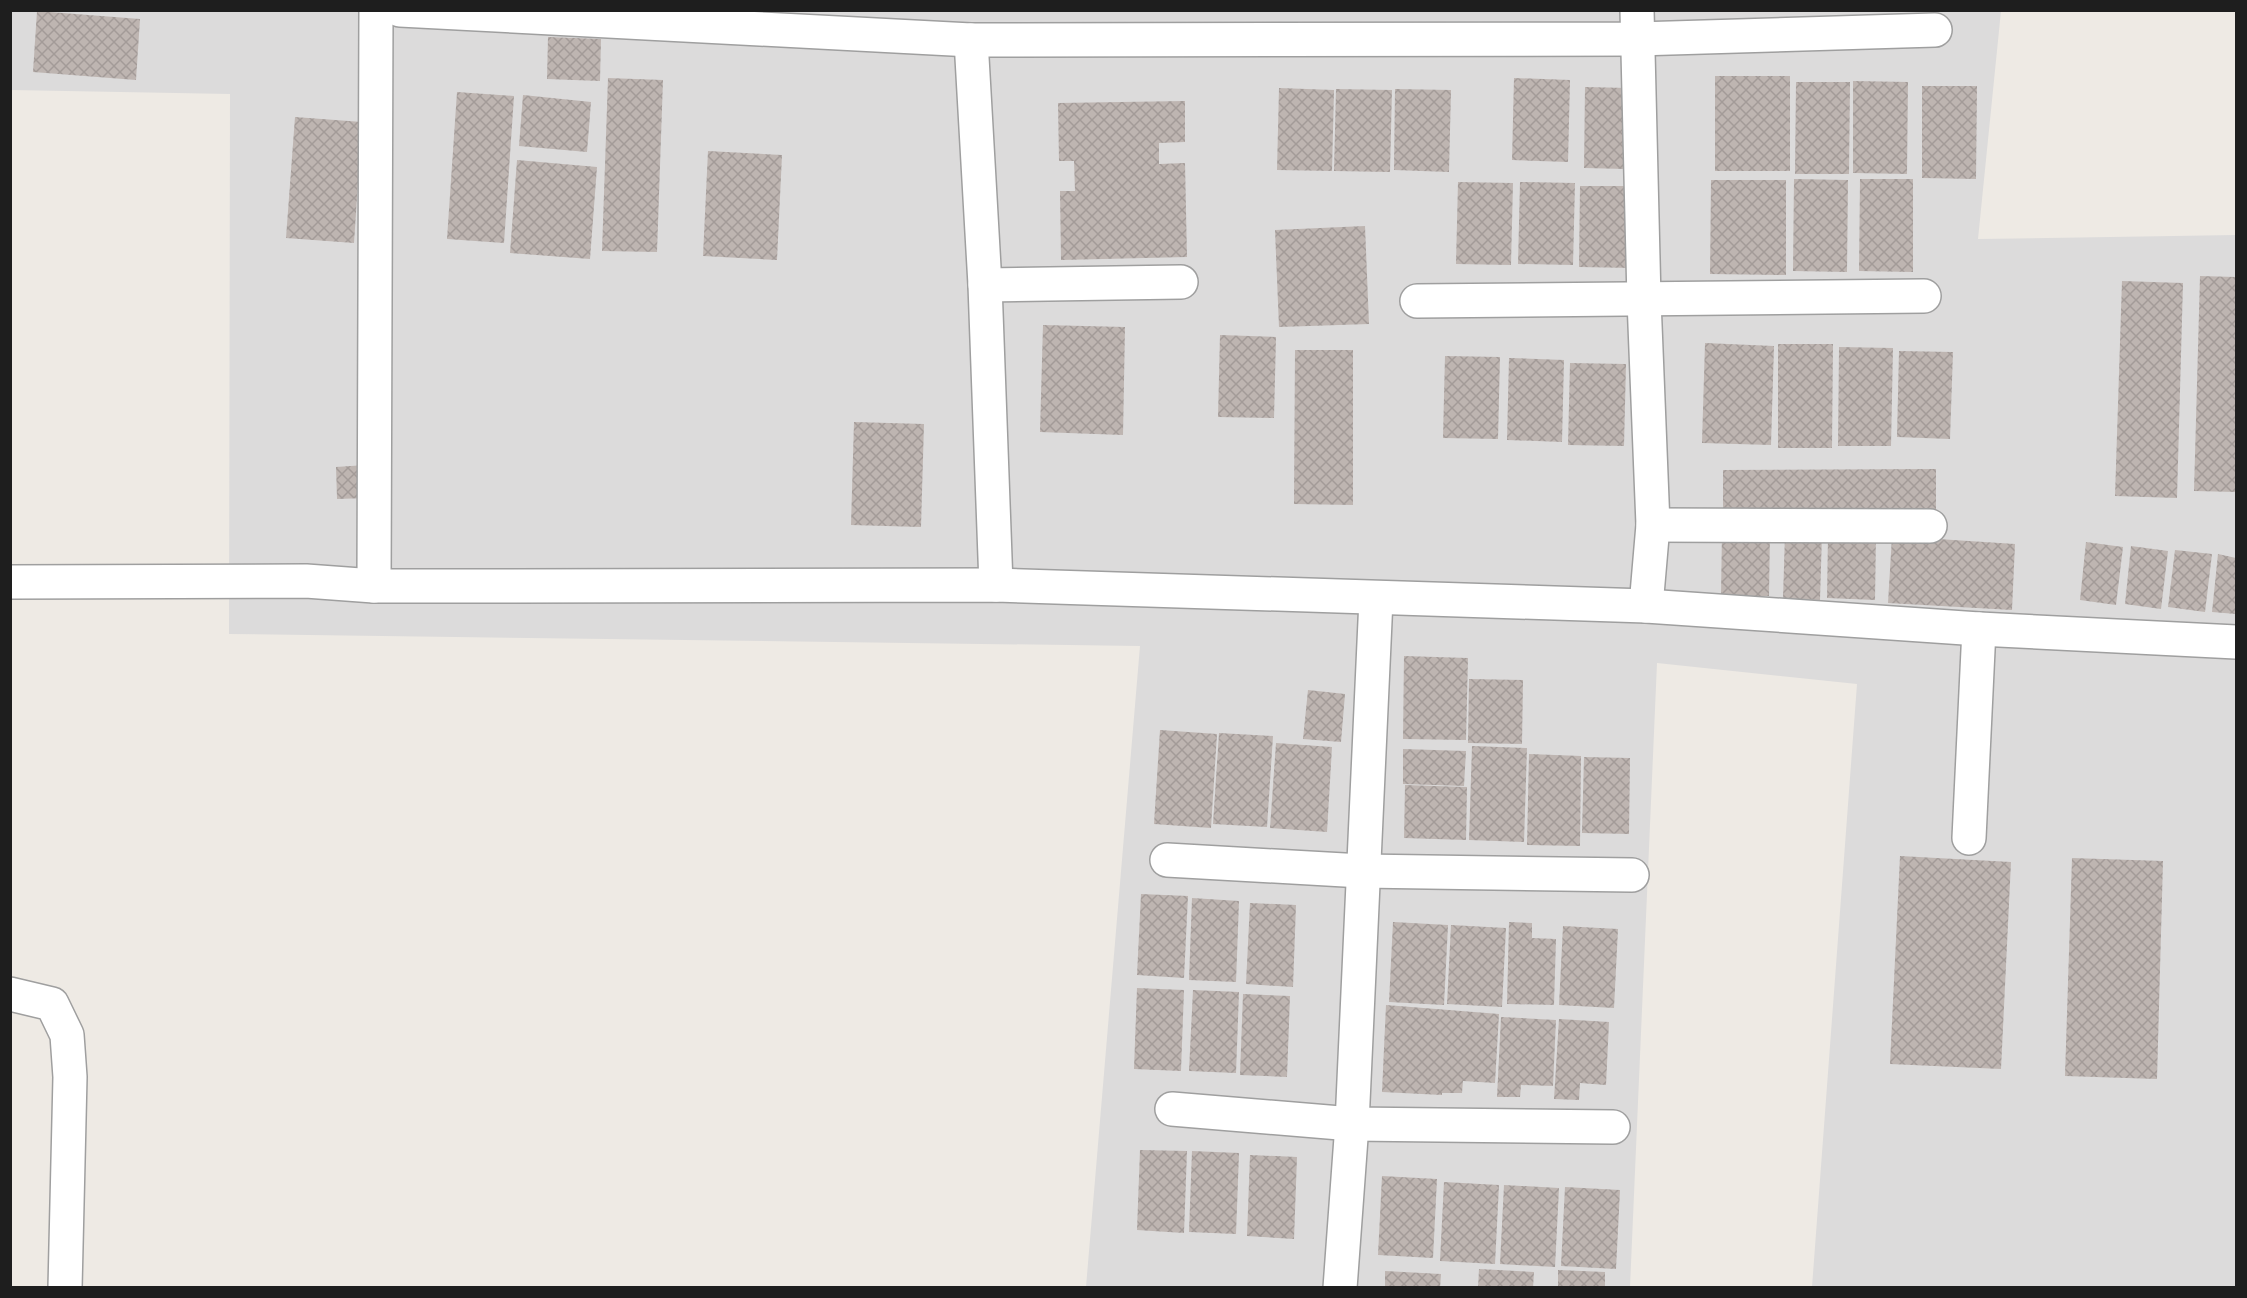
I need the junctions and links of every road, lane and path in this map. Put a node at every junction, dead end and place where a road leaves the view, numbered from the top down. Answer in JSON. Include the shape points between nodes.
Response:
{"nodes":[{"id":1,"x":376,"y":10,"type":"edge"},
{"id":2,"x":400,"y":10,"type":"edge"},
{"id":3,"x":1637,"y":25,"type":"edge"},
{"id":4,"x":1935,"y":30,"type":"dead end"},
{"id":5,"x":971,"y":40,"type":"junction"},
{"id":6,"x":1181,"y":282,"type":"dead end"},
{"id":7,"x":985,"y":285,"type":"junction"},
{"id":8,"x":1924,"y":296,"type":"dead end"},
{"id":9,"x":1644,"y":300,"type":"junction"},
{"id":10,"x":1417,"y":301,"type":"dead end"},
{"id":11,"x":1653,"y":525,"type":"junction"},
{"id":12,"x":1930,"y":526,"type":"dead end"},
{"id":13,"x":10,"y":582,"type":"edge"},
{"id":14,"x":996,"y":585,"type":"junction"},
{"id":15,"x":374,"y":586,"type":"junction"},
{"id":16,"x":1376,"y":599,"type":"junction"},
{"id":17,"x":1646,"y":606,"type":"junction"},
{"id":18,"x":1979,"y":629,"type":"junction"},
{"id":19,"x":2236,"y":642,"type":"edge"},
{"id":20,"x":1969,"y":838,"type":"dead end"},
{"id":21,"x":1167,"y":860,"type":"dead end"},
{"id":22,"x":1362,"y":871,"type":"junction"},
{"id":23,"x":1632,"y":875,"type":"dead end"},
{"id":24,"x":10,"y":994,"type":"edge"},
{"id":25,"x":1172,"y":1108,"type":"dead end"},
{"id":26,"x":1352,"y":1124,"type":"junction"},
{"id":27,"x":1613,"y":1127,"type":"dead end"},
{"id":28,"x":65,"y":1287,"type":"edge"},
{"id":29,"x":1341,"y":1287,"type":"edge"}],
"edges":[{"from":1,"to":15,"type":"street"},
{"from":2,"to":5,"type":"street"},
{"from":3,"to":4,"type":"street"},
{"from":3,"to":5,"type":"street"},
{"from":3,"to":9,"type":"street"},
{"from":5,"to":7,"type":"street"},
{"from":6,"to":7,"type":"street"},
{"from":7,"to":14,"type":"street"},
{"from":8,"to":9,"type":"street"},
{"from":9,"to":10,"type":"street"},
{"from":9,"to":11,"type":"street"},
{"from":11,"to":12,"type":"street"},
{"from":11,"to":17,"type":"street"},
{"from":13,"to":15,"type":"street","via":[[306,581]]},
{"from":14,"to":15,"type":"street"},
{"from":14,"to":16,"type":"street"},
{"from":16,"to":17,"type":"street"},
{"from":16,"to":22,"type":"street"},
{"from":17,"to":18,"type":"street"},
{"from":18,"to":19,"type":"street"},
{"from":18,"to":20,"type":"street"},
{"from":21,"to":22,"type":"street"},
{"from":22,"to":23,"type":"street"},
{"from":22,"to":26,"type":"street"},
{"from":24,"to":28,"type":"street","via":[[52,1004],[68,1035]]},
{"from":25,"to":26,"type":"street"},
{"from":26,"to":27,"type":"street"},
{"from":26,"to":29,"type":"street"}]}
